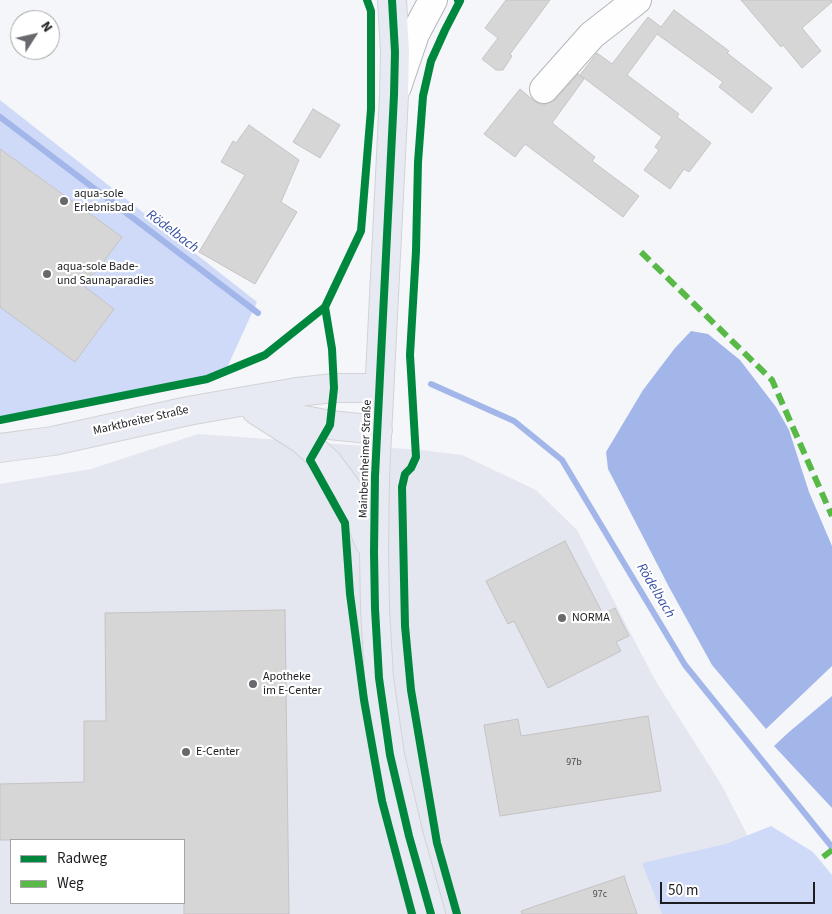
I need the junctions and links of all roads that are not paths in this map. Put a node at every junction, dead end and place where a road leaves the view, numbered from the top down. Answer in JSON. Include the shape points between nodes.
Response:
{"nodes":[{"id":1,"x":392,"y":0,"type":"edge"},
{"id":2,"x":433,"y":0,"type":"edge"},
{"id":3,"x":637,"y":0,"type":"edge"},
{"id":4,"x":544,"y":89,"type":"dead end"},
{"id":5,"x":394,"y":95,"type":"junction"},
{"id":6,"x":379,"y":388,"type":"junction"},
{"id":7,"x":228,"y":405,"type":"junction"},
{"id":8,"x":256,"y":410,"type":"junction"},
{"id":9,"x":378,"y":430,"type":"junction"},
{"id":10,"x":53,"y":441,"type":"junction"},
{"id":11,"x":0,"y":448,"type":"edge"},
{"id":12,"x":0,"y":460,"type":"edge"},
{"id":13,"x":374,"y":552,"type":"junction"},
{"id":14,"x":431,"y":914,"type":"edge"}],
"edges":[{"from":1,"to":5,"type":"main road","name":"Mainbernheimer Straße"},
{"from":2,"to":5,"type":"street","name":"Mainbernheimer Straße","via":[[415,34]]},
{"from":3,"to":4,"type":"street","via":[[592,35]]},
{"from":5,"to":6,"type":"main road","name":"Mainbernheimer Straße"},
{"from":6,"to":7,"type":"main road","name":"Marktbreiter Straße","via":[[297,392]]},
{"from":6,"to":9,"type":"main road","name":"Mainbernheimer Straße"},
{"from":7,"to":8,"type":"main road","name":"Marktbreiter Straße"},
{"from":7,"to":10,"type":"main road","name":"Marktbreiter Straße"},
{"from":8,"to":9,"type":"main road","name":"Marktbreiter Straße","via":[[330,425]]},
{"from":8,"to":13,"type":"main road","via":[[303,440],[328,463],[348,490]]},
{"from":9,"to":13,"type":"main road","name":"Mainbernheimer Straße"},
{"from":10,"to":11,"type":"main road","name":"Marktbreiter Straße"},
{"from":10,"to":12,"type":"main road","name":"Marktbreiter Straße"},
{"from":13,"to":14,"type":"main road","name":"Mainbernheimer Straße","via":[[379,678],[390,755]]}]}
